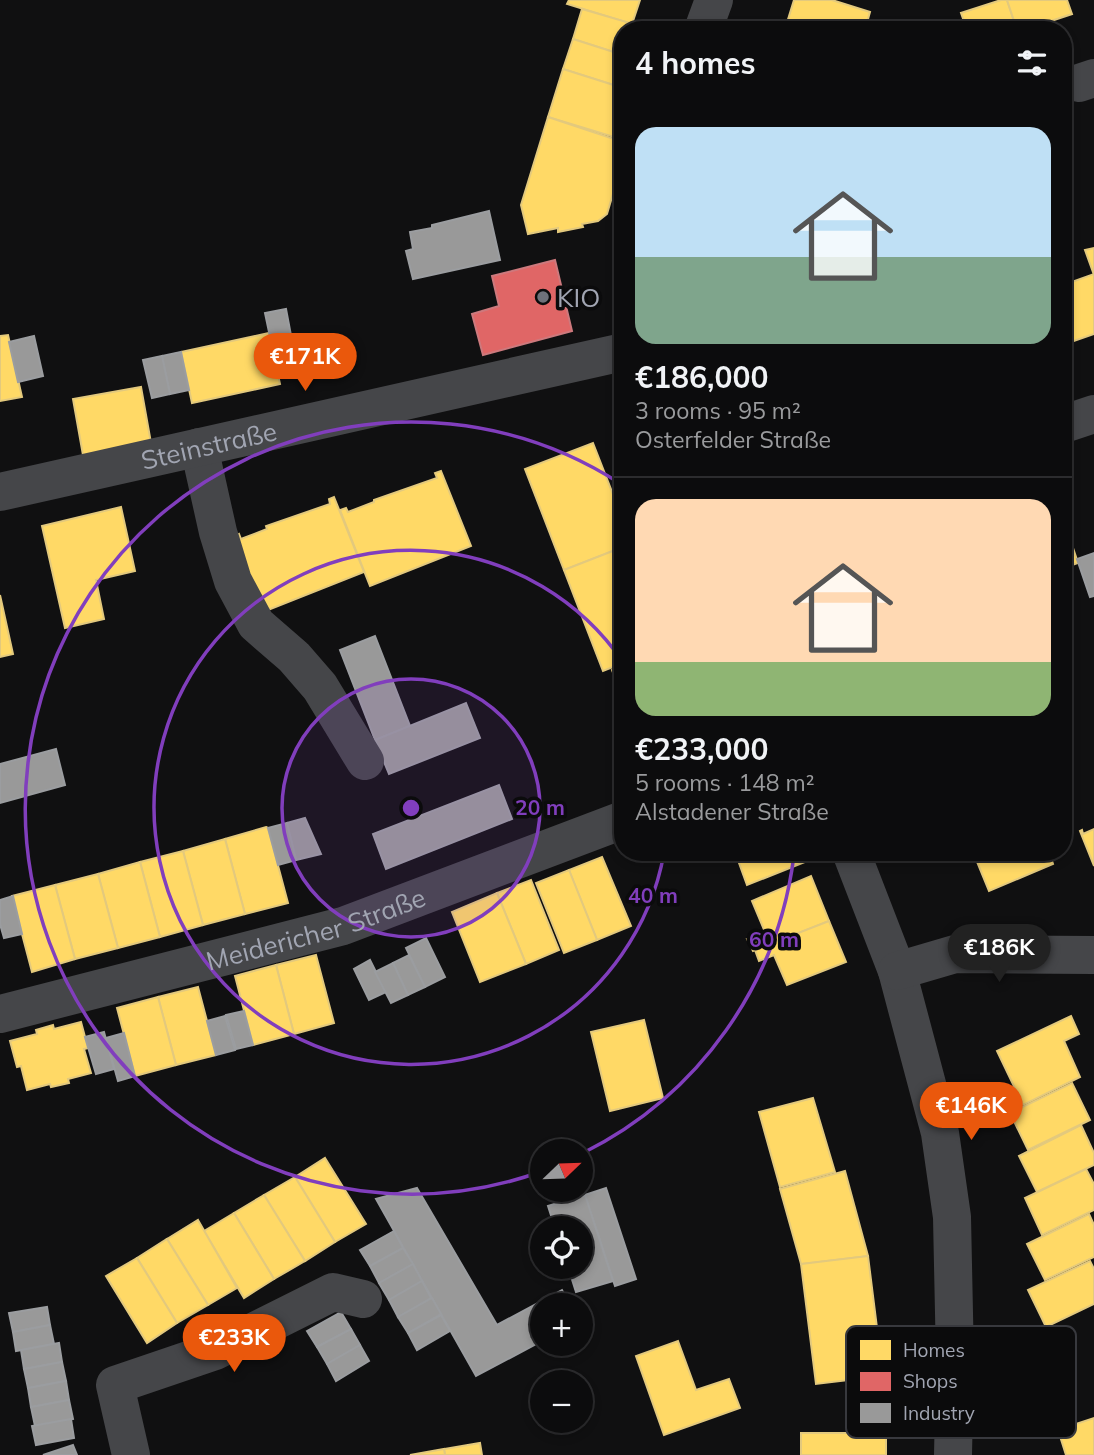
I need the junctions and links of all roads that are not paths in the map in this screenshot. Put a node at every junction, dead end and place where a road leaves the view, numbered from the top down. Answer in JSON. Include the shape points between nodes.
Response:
{"nodes":[{"id":1,"x":714,"y":0,"type":"edge"},
{"id":2,"x":706,"y":21,"type":"edge"},
{"id":3,"x":614,"y":354,"type":"edge"},
{"id":4,"x":1094,"y":414,"type":"edge"},
{"id":5,"x":1072,"y":421,"type":"edge"},
{"id":6,"x":199,"y":447,"type":"junction"},
{"id":7,"x":0,"y":492,"type":"edge"},
{"id":8,"x":365,"y":761,"type":"dead end"},
{"id":9,"x":614,"y":823,"type":"edge"},
{"id":10,"x":854,"y":861,"type":"edge"},
{"id":11,"x":1094,"y":955,"type":"edge"},
{"id":12,"x":897,"y":971,"type":"junction"},
{"id":13,"x":0,"y":1014,"type":"edge"},
{"id":14,"x":363,"y":1299,"type":"dead end"},
{"id":15,"x":954,"y":1326,"type":"edge"},
{"id":16,"x":131,"y":1455,"type":"edge"}],
"edges":[{"from":1,"to":2,"type":"street"},
{"from":3,"to":6,"type":"street","name":"Steinstraße"},
{"from":4,"to":5,"type":"street"},
{"from":6,"to":7,"type":"street","name":"Steinstraße"},
{"from":6,"to":8,"type":"street","via":[[233,581],[256,624],[320,687]]},
{"from":9,"to":13,"type":"street","name":"Meidericher Straße","via":[[343,926]]},
{"from":10,"to":12,"type":"street"},
{"from":11,"to":12,"type":"street","via":[[955,954]]},
{"from":12,"to":15,"type":"street","via":[[940,1133],[952,1217]]},
{"from":14,"to":16,"type":"street","via":[[333,1292],[215,1351],[115,1385]]}]}
